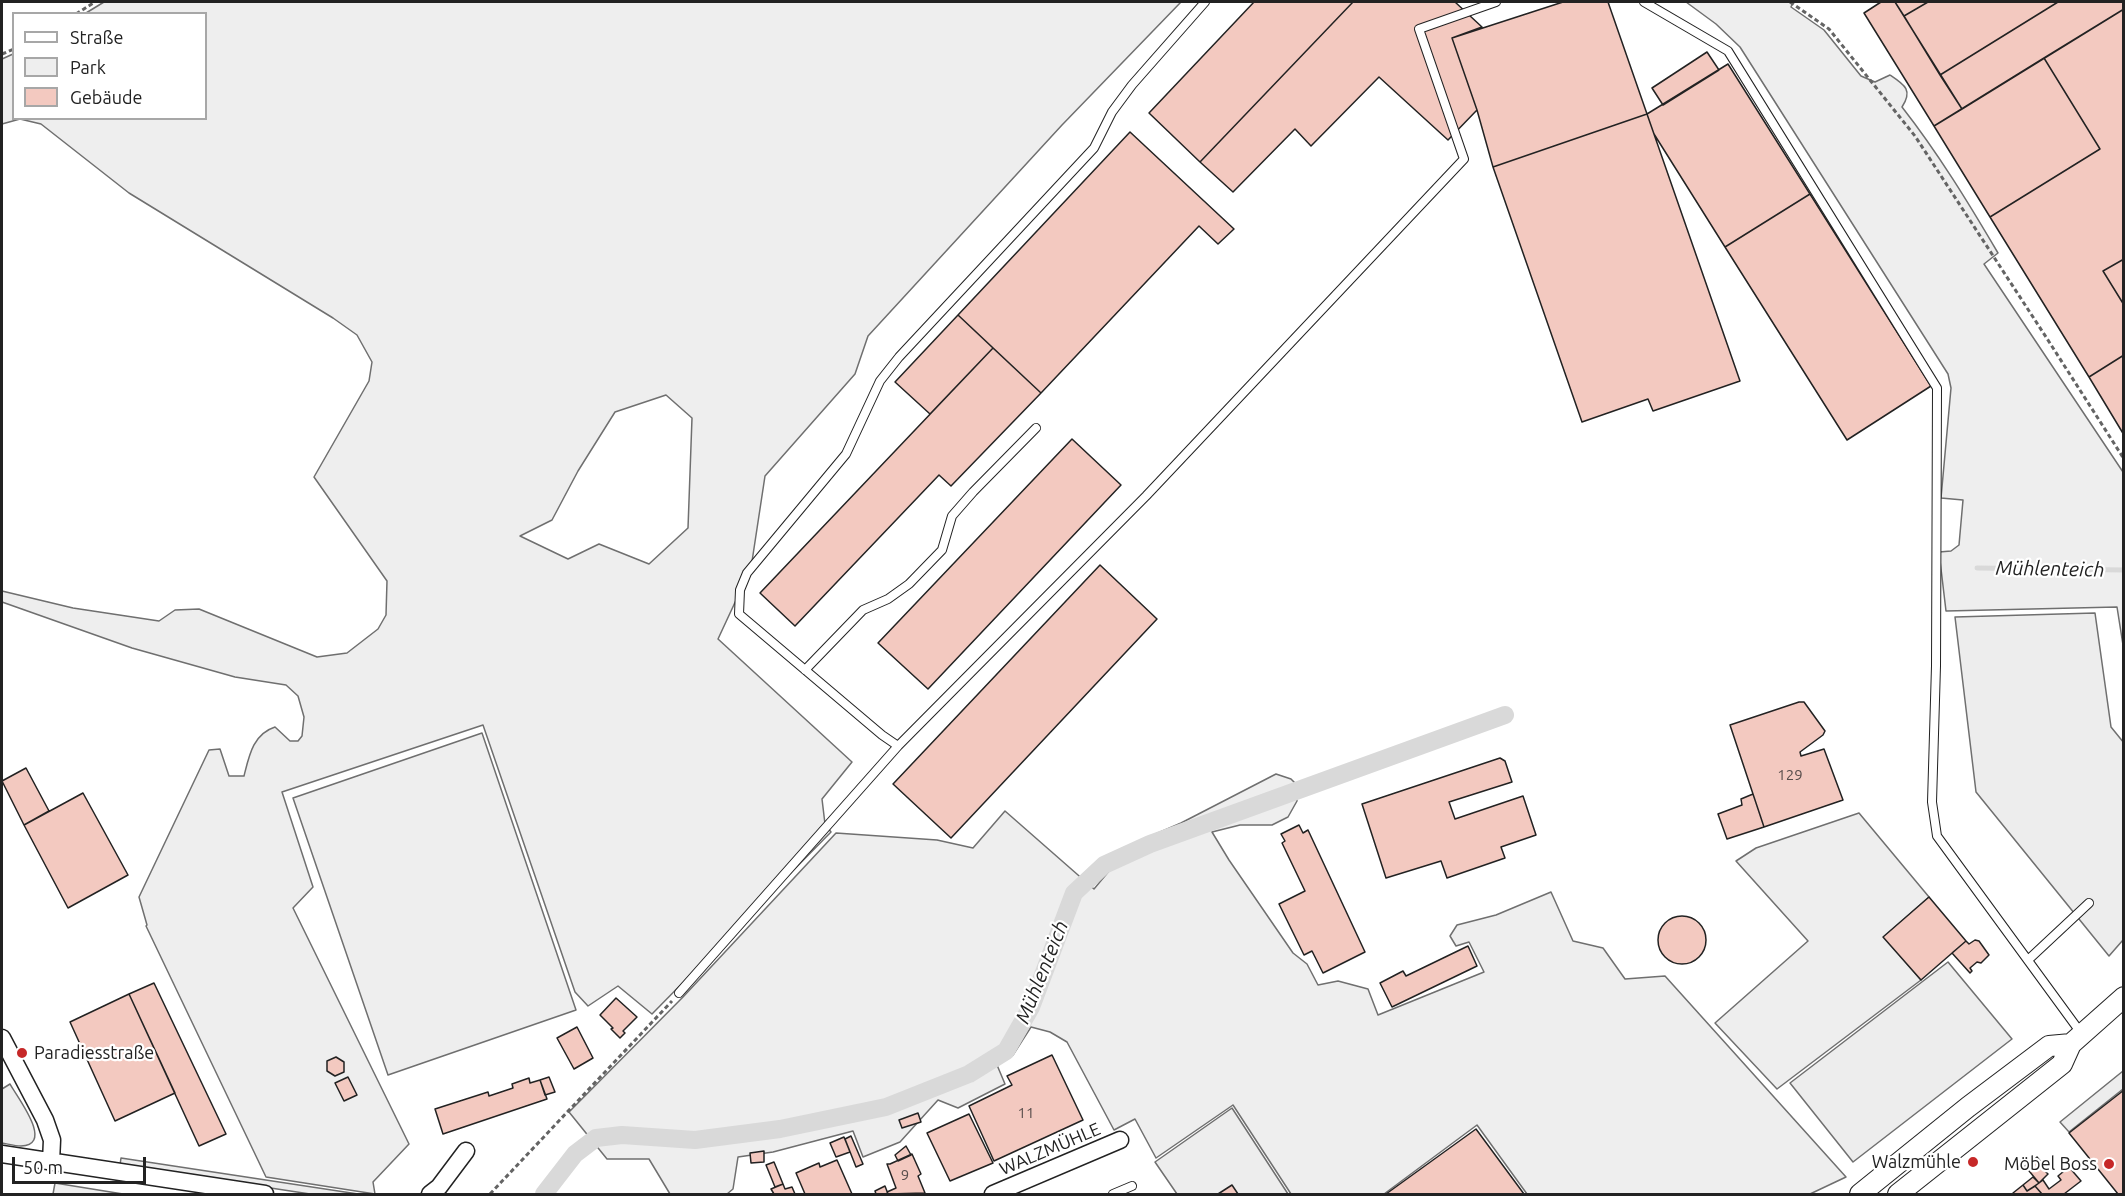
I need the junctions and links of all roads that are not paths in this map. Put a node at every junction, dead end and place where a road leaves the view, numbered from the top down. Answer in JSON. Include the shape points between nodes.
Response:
{"nodes":[{"id":1,"x":1205,"y":2,"type":"edge"},
{"id":2,"x":1496,"y":2,"type":"edge"},
{"id":3,"x":1644,"y":2,"type":"edge"},
{"id":4,"x":1036,"y":428,"type":"dead end"},
{"id":5,"x":805,"y":670,"type":"junction"},
{"id":6,"x":897,"y":746,"type":"junction"},
{"id":7,"x":2089,"y":903,"type":"dead end"},
{"id":8,"x":2028,"y":960,"type":"junction"},
{"id":9,"x":678,"y":993,"type":"road end"},
{"id":10,"x":2124,"y":998,"type":"edge"},
{"id":11,"x":2,"y":1038,"type":"edge"},
{"id":12,"x":2077,"y":1039,"type":"junction"},
{"id":13,"x":8,"y":1064,"type":"edge"},
{"id":14,"x":1120,"y":1140,"type":"dead end"},
{"id":15,"x":466,"y":1151,"type":"dead end"},
{"id":16,"x":2,"y":1154,"type":"edge"},
{"id":17,"x":51,"y":1162,"type":"junction"},
{"id":18,"x":1132,"y":1186,"type":"dead end"},
{"id":19,"x":265,"y":1194,"type":"edge"},
{"id":20,"x":430,"y":1194,"type":"edge"},
{"id":21,"x":995,"y":1194,"type":"edge"},
{"id":22,"x":1113,"y":1194,"type":"edge"},
{"id":23,"x":1860,"y":1194,"type":"edge"},
{"id":24,"x":1898,"y":1194,"type":"edge"}],
"edges":[{"from":1,"to":5,"type":"lane","via":[[1132,85],[1112,112],[1094,148],[899,357],[880,381],[846,454],[747,573],[740,590],[739,614]]},
{"from":2,"to":6,"type":"lane","via":[[1419,29],[1464,159],[1146,496]]},
{"from":3,"to":8,"type":"lane","via":[[1728,51],[1937,387],[1932,802],[1937,836]]},
{"from":4,"to":5,"type":"lane","via":[[952,516],[942,550],[909,584],[863,610]]},
{"from":5,"to":6,"type":"lane"},
{"from":6,"to":9,"type":"lane"},
{"from":7,"to":8,"type":"lane"},
{"from":8,"to":12,"type":"lane"},
{"from":10,"to":12,"type":"street"},
{"from":11,"to":13,"type":"street"},
{"from":12,"to":23,"type":"street","via":[[2049,1046]]},
{"from":12,"to":24,"type":"street","via":[[2062,1064]]},
{"from":13,"to":17,"type":"street","via":[[45,1120],[52,1140]]},
{"from":14,"to":21,"type":"street","name":"WALZMÜHLE"},
{"from":15,"to":20,"type":"street"},
{"from":16,"to":17,"type":"street"},
{"from":17,"to":19,"type":"street"},
{"from":18,"to":22,"type":"lane"}]}
